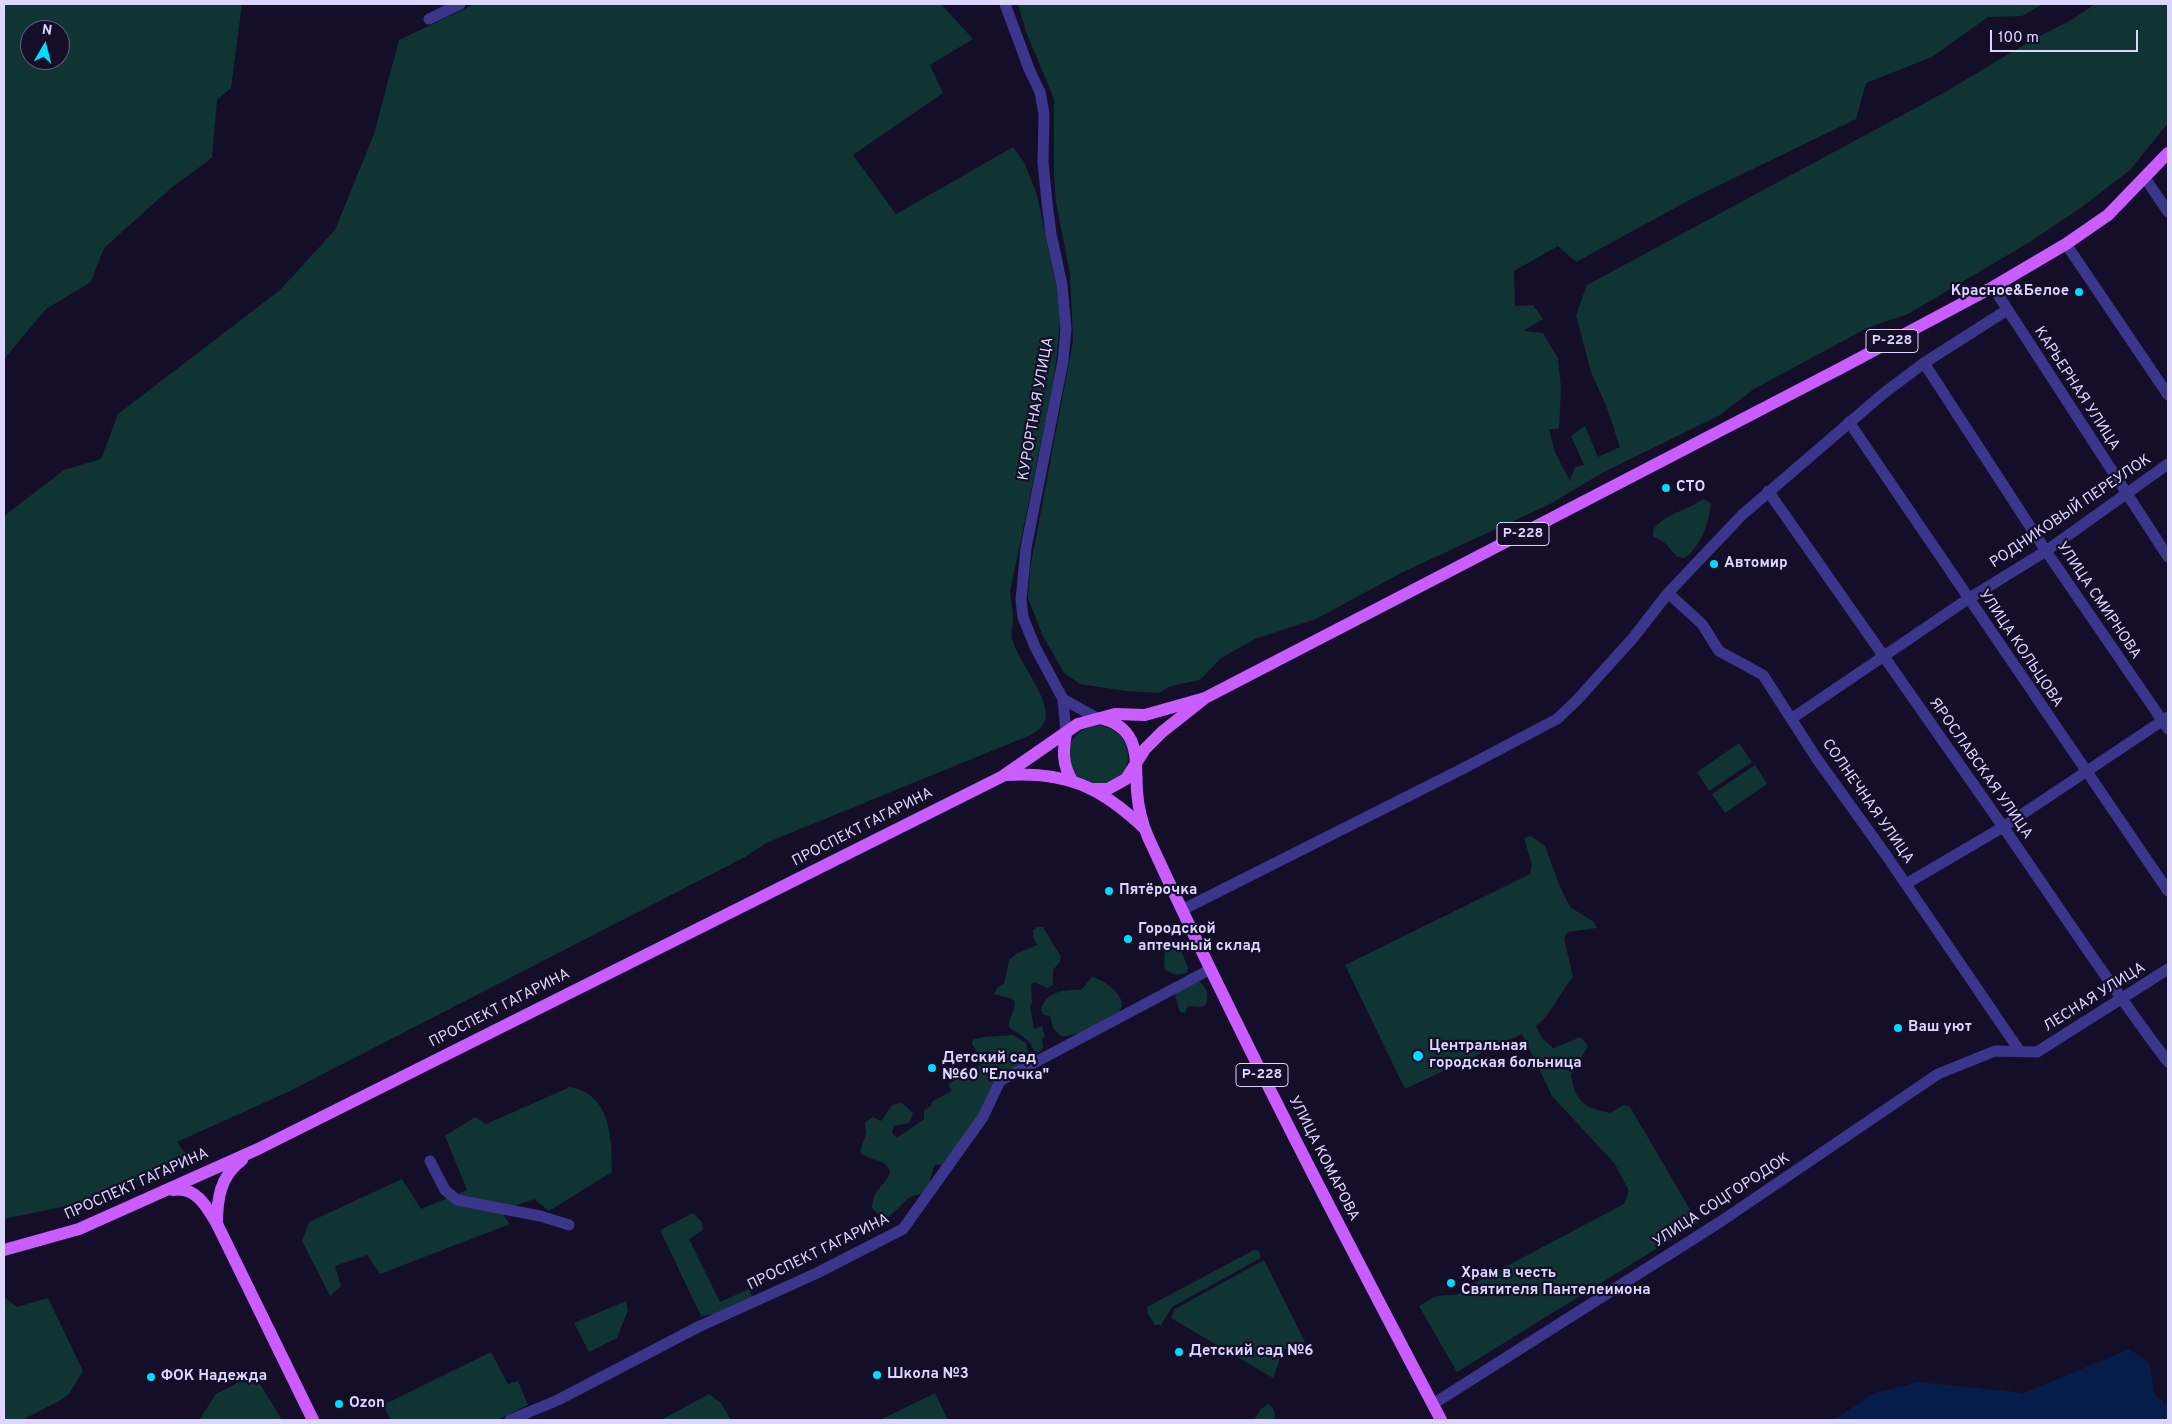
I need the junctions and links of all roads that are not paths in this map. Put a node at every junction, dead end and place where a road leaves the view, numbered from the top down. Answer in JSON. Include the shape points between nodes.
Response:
{"nodes":[{"id":1,"x":460,"y":4,"type":"edge"},
{"id":2,"x":1005,"y":4,"type":"edge"},
{"id":3,"x":429,"y":19,"type":"dead end"},
{"id":4,"x":2168,"y":153,"type":"edge"},
{"id":5,"x":2145,"y":178,"type":"junction"},
{"id":6,"x":2168,"y":212,"type":"edge"},
{"id":7,"x":2066,"y":244,"type":"junction"},
{"id":8,"x":1993,"y":287,"type":"junction"},
{"id":9,"x":2007,"y":310,"type":"junction"},
{"id":10,"x":1924,"y":362,"type":"junction"},
{"id":11,"x":2168,"y":395,"type":"edge"},
{"id":12,"x":1849,"y":422,"type":"junction"},
{"id":13,"x":2168,"y":464,"type":"edge"},
{"id":14,"x":1768,"y":491,"type":"junction"},
{"id":15,"x":2126,"y":494,"type":"junction"},
{"id":16,"x":2046,"y":551,"type":"junction"},
{"id":17,"x":2168,"y":557,"type":"edge"},
{"id":18,"x":1668,"y":593,"type":"junction"},
{"id":19,"x":1968,"y":599,"type":"junction"},
{"id":20,"x":1882,"y":657,"type":"junction"},
{"id":21,"x":1205,"y":698,"type":"junction"},
{"id":22,"x":1062,"y":699,"type":"junction"},
{"id":23,"x":1095,"y":717,"type":"junction"},
{"id":24,"x":1791,"y":719,"type":"junction"},
{"id":25,"x":2166,"y":722,"type":"edge"},
{"id":26,"x":1066,"y":732,"type":"junction"},
{"id":27,"x":1138,"y":760,"type":"junction"},
{"id":28,"x":2086,"y":773,"type":"junction"},
{"id":29,"x":1003,"y":776,"type":"junction"},
{"id":30,"x":1072,"y":781,"type":"junction"},
{"id":31,"x":1094,"y":790,"type":"junction"},
{"id":32,"x":2003,"y":827,"type":"junction"},
{"id":33,"x":1145,"y":828,"type":"junction"},
{"id":34,"x":1906,"y":884,"type":"junction"},
{"id":35,"x":2168,"y":891,"type":"edge"},
{"id":36,"x":1182,"y":910,"type":"junction"},
{"id":37,"x":2168,"y":968,"type":"edge"},
{"id":38,"x":1209,"y":970,"type":"junction"},
{"id":39,"x":2121,"y":1000,"type":"junction"},
{"id":40,"x":2019,"y":1050,"type":"junction"},
{"id":41,"x":2037,"y":1052,"type":"joint"},
{"id":42,"x":2168,"y":1062,"type":"edge"},
{"id":43,"x":258,"y":1149,"type":"junction"},
{"id":44,"x":430,"y":1161,"type":"dead end"},
{"id":45,"x":165,"y":1192,"type":"junction"},
{"id":46,"x":217,"y":1224,"type":"junction"},
{"id":47,"x":569,"y":1225,"type":"dead end"},
{"id":48,"x":4,"y":1250,"type":"edge"},
{"id":49,"x":1433,"y":1404,"type":"junction"},
{"id":50,"x":312,"y":1420,"type":"edge"},
{"id":51,"x":510,"y":1420,"type":"edge"},
{"id":52,"x":1441,"y":1420,"type":"edge"}],
"edges":[{"from":1,"to":3,"type":"street"},
{"from":2,"to":22,"type":"street","name":"КУРОРТНАЯ УЛИЦА","via":[[1040,92],[1044,114],[1046,202],[1062,285],[1066,329],[1063,361],[1021,584],[1023,617]]},
{"from":4,"to":5,"type":"main road","number":"Р-228"},
{"from":5,"to":6,"type":"street"},
{"from":5,"to":7,"type":"main road","number":"Р-228","via":[[2108,215]]},
{"from":7,"to":8,"type":"main road","number":"Р-228"},
{"from":7,"to":11,"type":"street"},
{"from":8,"to":9,"type":"street","name":"КАРЬЕРНАЯ УЛИЦА"},
{"from":8,"to":21,"type":"main road","number":"Р-228"},
{"from":9,"to":10,"type":"street"},
{"from":9,"to":15,"type":"street","name":"КАРЬЕРНАЯ УЛИЦА"},
{"from":10,"to":12,"type":"street"},
{"from":10,"to":16,"type":"street","name":"УЛИЦА СМИРНОВА"},
{"from":12,"to":14,"type":"street"},
{"from":12,"to":19,"type":"street","name":"УЛИЦА КОЛЬЦОВА"},
{"from":13,"to":15,"type":"street","name":"РОДНИКОВЫЙ ПЕРЕУЛОК"},
{"from":14,"to":18,"type":"street","via":[[1715,540]]},
{"from":14,"to":20,"type":"street","name":"ЯРОСЛАВСКАЯ УЛИЦА"},
{"from":15,"to":16,"type":"street","name":"РОДНИКОВЫЙ ПЕРЕУЛОК"},
{"from":15,"to":17,"type":"street","name":"КАРЬЕРНАЯ УЛИЦА"},
{"from":16,"to":19,"type":"street","name":"РОДНИКОВЫЙ ПЕРЕУЛОК"},
{"from":16,"to":25,"type":"street","name":"УЛИЦА СМИРНОВА"},
{"from":18,"to":24,"type":"street","name":"СОЛНЕЧНАЯ УЛИЦА","via":[[1702,624],[1719,651],[1763,675]]},
{"from":18,"to":36,"type":"street","via":[[1596,680],[1557,719]]},
{"from":19,"to":20,"type":"street","name":"РОДНИКОВЫЙ ПЕРЕУЛОК"},
{"from":19,"to":28,"type":"street","name":"УЛИЦА КОЛЬЦОВА"},
{"from":20,"to":24,"type":"street","name":"РОДНИКОВЫЙ ПЕРЕУЛОК"},
{"from":20,"to":32,"type":"street","name":"ЯРОСЛАВСКАЯ УЛИЦА"},
{"from":21,"to":23,"type":"main road","number":"Р-228","via":[[1146,715]]},
{"from":21,"to":27,"type":"main road","number":"Р-228","via":[[1162,732]]},
{"from":22,"to":23,"type":"street"},
{"from":22,"to":26,"type":"street","name":"КУРОРТНАЯ УЛИЦА"},
{"from":23,"to":26,"type":"main road","number":"Р-228"},
{"from":23,"to":27,"type":"main road","number":"Р-228","via":[[1118,724],[1126,731]]},
{"from":24,"to":34,"type":"street","name":"СОЛНЕЧНАЯ УЛИЦА"},
{"from":25,"to":28,"type":"street"},
{"from":26,"to":29,"type":"main road","name":"ПРОСПЕКТ ГАГАРИНА"},
{"from":26,"to":30,"type":"main road","via":[[1062,754],[1064,767]]},
{"from":27,"to":31,"type":"main road","number":"Р-228","via":[[1126,779],[1108,789]]},
{"from":27,"to":33,"type":"main road","number":"Р-228","via":[[1138,798]]},
{"from":28,"to":32,"type":"street"},
{"from":28,"to":35,"type":"street","name":"УЛИЦА КОЛЬЦОВА"},
{"from":29,"to":30,"type":"main road","name":"ПРОСПЕКТ ГАГАРИНА","via":[[1035,773]]},
{"from":29,"to":43,"type":"main road","name":"ПРОСПЕКТ ГАГАРИНА"},
{"from":30,"to":31,"type":"main road","number":"Р-228"},
{"from":31,"to":33,"type":"main road","number":"Р-228","via":[[1113,801]]},
{"from":32,"to":34,"type":"street"},
{"from":32,"to":39,"type":"street","name":"ЯРОСЛАВСКАЯ УЛИЦА"},
{"from":33,"to":36,"type":"main road","name":"УЛИЦА КОМАРОВА","number":"Р-228"},
{"from":34,"to":40,"type":"street","name":"СОЛНЕЧНАЯ УЛИЦА"},
{"from":36,"to":38,"type":"main road","name":"УЛИЦА КОМАРОВА","number":"Р-228"},
{"from":37,"to":39,"type":"street","name":"ЛЕСНАЯ УЛИЦА"},
{"from":38,"to":49,"type":"main road","name":"УЛИЦА КОМАРОВА","number":"Р-228"},
{"from":38,"to":51,"type":"street","name":"ПРОСПЕКТ ГАГАРИНА","via":[[1000,1082],[984,1117],[903,1229],[817,1273],[698,1327],[558,1400]]},
{"from":39,"to":41,"type":"street","name":"ЛЕСНАЯ УЛИЦА"},
{"from":39,"to":42,"type":"street","name":"ЯРОСЛАВСКАЯ УЛИЦА"},
{"from":40,"to":41,"type":"street","name":"УЛИЦА СОЦГОРОДОК"},
{"from":40,"to":49,"type":"street","name":"УЛИЦА СОЦГОРОДОК","via":[[1995,1051],[1938,1074],[1720,1222]]},
{"from":43,"to":45,"type":"main road","name":"ПРОСПЕКТ ГАГАРИНА"},
{"from":43,"to":46,"type":"main road","via":[[232,1167],[223,1181]]},
{"from":44,"to":47,"type":"street","via":[[445,1190],[457,1200]]},
{"from":45,"to":46,"type":"main road","via":[[188,1190],[198,1197]]},
{"from":45,"to":48,"type":"main road","name":"ПРОСПЕКТ ГАГАРИНА","via":[[79,1230]]},
{"from":46,"to":50,"type":"main road"},
{"from":49,"to":52,"type":"main road","name":"УЛИЦА КОМАРОВА","number":"Р-228"}]}
